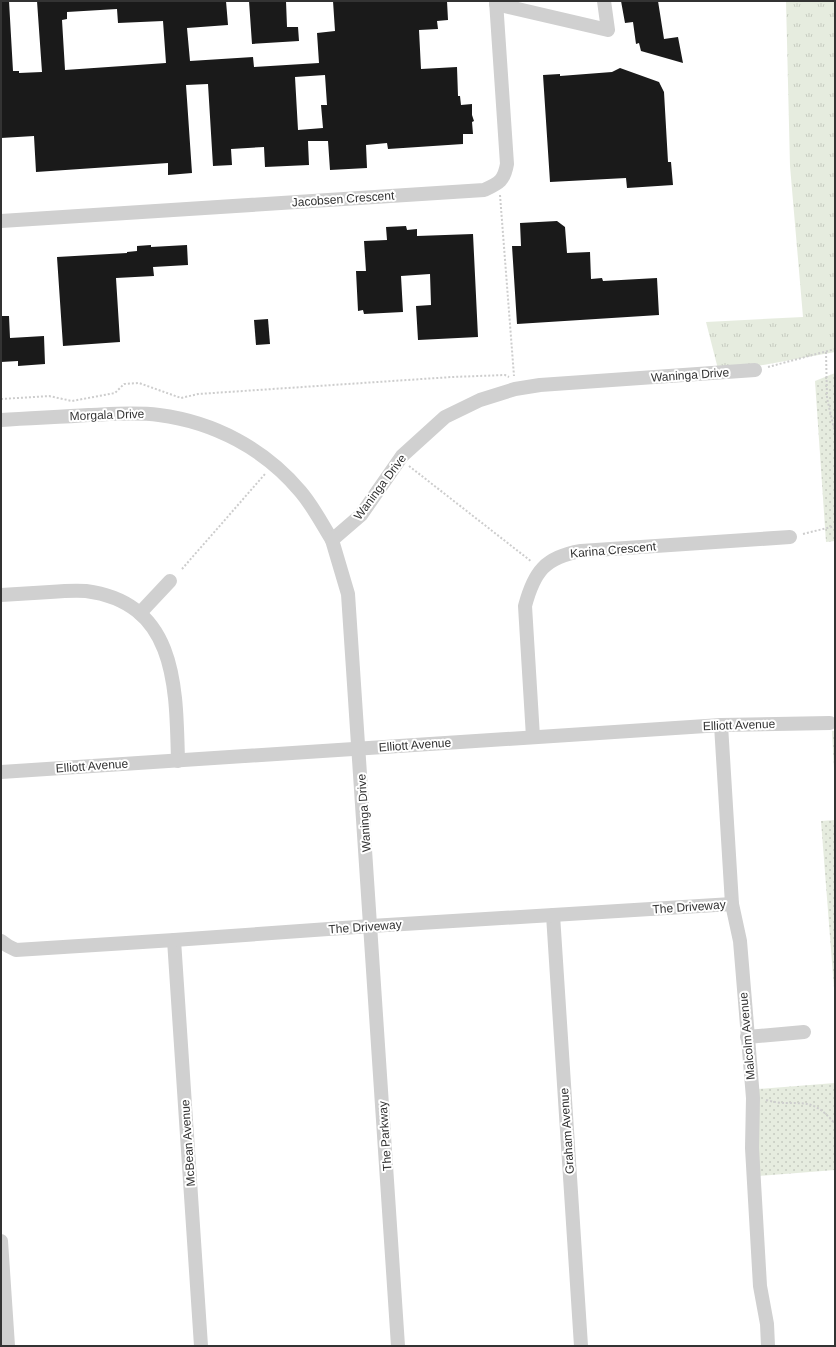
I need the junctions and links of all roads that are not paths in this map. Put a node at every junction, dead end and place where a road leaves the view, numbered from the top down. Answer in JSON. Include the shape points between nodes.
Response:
{"nodes":[{"id":1,"x":604,"y":1,"type":"edge"},
{"id":2,"x":496,"y":2,"type":"edge"},
{"id":3,"x":1,"y":221,"type":"edge"},
{"id":4,"x":755,"y":370,"type":"road end"},
{"id":5,"x":1,"y":420,"type":"edge"},
{"id":6,"x":790,"y":537,"type":"road end"},
{"id":7,"x":332,"y":540,"type":"junction"},
{"id":8,"x":170,"y":581,"type":"dead end"},
{"id":9,"x":1,"y":595,"type":"edge"},
{"id":10,"x":140,"y":613,"type":"junction"},
{"id":11,"x":830,"y":723,"type":"dead end"},
{"id":12,"x":721,"y":725,"type":"junction"},
{"id":13,"x":533,"y":737,"type":"junction"},
{"id":14,"x":360,"y":748,"type":"junction"},
{"id":15,"x":178,"y":761,"type":"junction"},
{"id":16,"x":1,"y":772,"type":"edge"},
{"id":17,"x":732,"y":904,"type":"junction"},
{"id":18,"x":553,"y":915,"type":"junction"},
{"id":19,"x":371,"y":926,"type":"junction"},
{"id":20,"x":174,"y":940,"type":"junction"},
{"id":21,"x":1,"y":941,"type":"edge"},
{"id":22,"x":804,"y":1032,"type":"dead end"},
{"id":23,"x":747,"y":1037,"type":"junction"},
{"id":24,"x":1,"y":1241,"type":"edge"},
{"id":25,"x":8,"y":1346,"type":"edge"},
{"id":26,"x":201,"y":1346,"type":"edge"},
{"id":27,"x":398,"y":1346,"type":"edge"},
{"id":28,"x":581,"y":1346,"type":"edge"},
{"id":29,"x":768,"y":1346,"type":"edge"}],
"edges":[{"from":1,"to":2,"type":"street","via":[[608,30]]},
{"from":2,"to":3,"type":"street","name":"Jacobsen Crescent","via":[[508,164],[505,176],[484,190]]},
{"from":4,"to":7,"type":"street","name":"Waninga Drive","via":[[540,385],[480,400],[445,417],[422,437],[401,459],[362,516]]},
{"from":5,"to":7,"type":"street","name":"Morgala Drive","via":[[158,414],[217,430],[252,449],[286,476],[314,510]]},
{"from":6,"to":13,"type":"street","name":"Karina Crescent","via":[[581,551],[555,558],[535,578],[525,606]]},
{"from":7,"to":14,"type":"street","name":"Waninga Drive","via":[[348,594]]},
{"from":8,"to":10,"type":"street"},
{"from":9,"to":10,"type":"street","via":[[85,591],[109,596]]},
{"from":10,"to":15,"type":"street","via":[[162,644],[174,682]]},
{"from":11,"to":12,"type":"street","name":"Elliott Avenue"},
{"from":12,"to":13,"type":"street","name":"Elliott Avenue"},
{"from":12,"to":17,"type":"street","name":"Malcolm Avenue"},
{"from":13,"to":14,"type":"street","name":"Elliott Avenue"},
{"from":14,"to":15,"type":"street","name":"Elliott Avenue"},
{"from":14,"to":19,"type":"street","name":"Waninga Drive"},
{"from":15,"to":16,"type":"street","name":"Elliott Avenue"},
{"from":17,"to":18,"type":"street","name":"The Driveway"},
{"from":17,"to":23,"type":"street","name":"Malcolm Avenue","via":[[740,941]]},
{"from":18,"to":19,"type":"street","name":"The Driveway"},
{"from":18,"to":28,"type":"street","name":"Graham Avenue"},
{"from":19,"to":20,"type":"street","name":"The Driveway"},
{"from":19,"to":27,"type":"street","name":"The Parkway"},
{"from":20,"to":21,"type":"street","name":"The Driveway","via":[[16,950]]},
{"from":20,"to":26,"type":"street","name":"McBean Avenue"},
{"from":22,"to":23,"type":"street"},
{"from":23,"to":29,"type":"street","name":"Malcolm Avenue","via":[[753,1098],[752,1148],[759,1278]]},
{"from":24,"to":25,"type":"street"}]}
